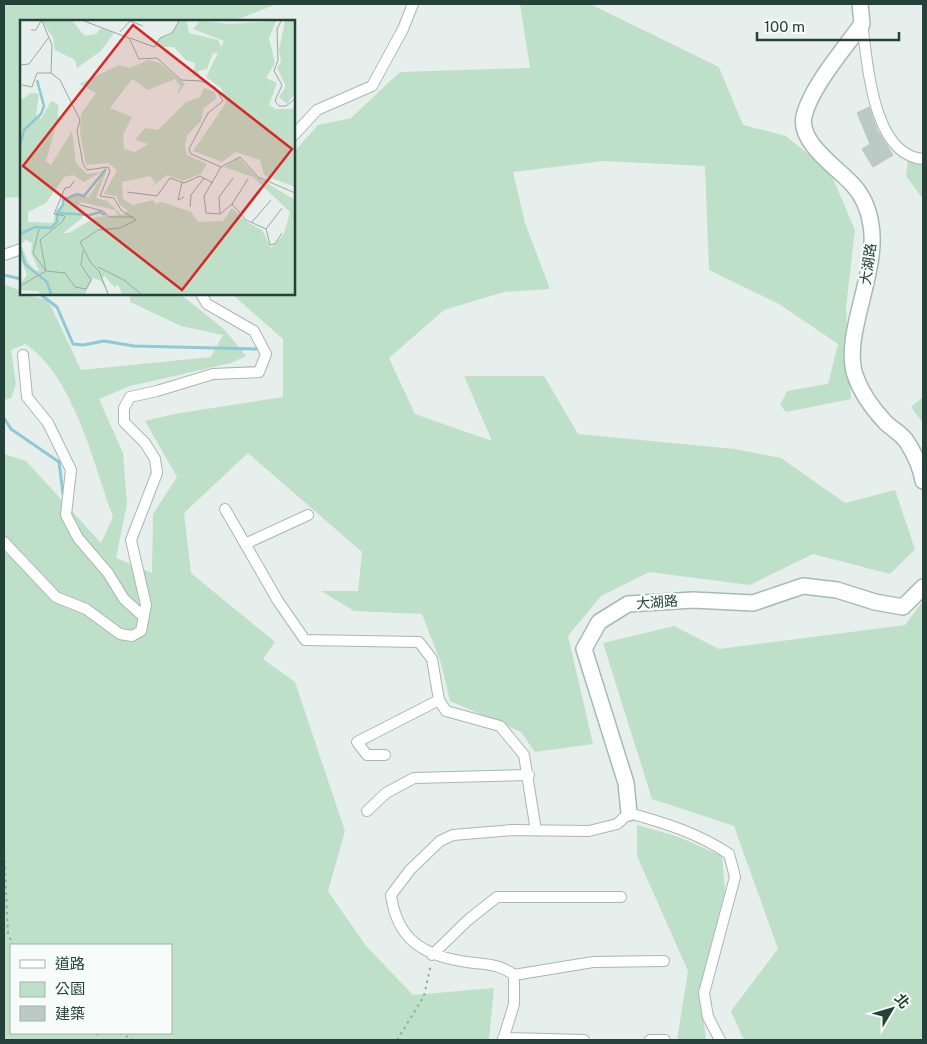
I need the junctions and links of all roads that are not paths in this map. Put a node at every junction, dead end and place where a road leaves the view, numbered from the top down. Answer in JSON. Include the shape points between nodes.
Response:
{"nodes":[{"id":1,"x":413,"y":4,"type":"edge"},
{"id":2,"x":860,"y":4,"type":"edge"},
{"id":3,"x":862,"y":24,"type":"junction"},
{"id":4,"x":295,"y":134,"type":"edge"},
{"id":5,"x":923,"y":158,"type":"edge"},
{"id":6,"x":20,"y":248,"type":"edge"},
{"id":7,"x":4,"y":255,"type":"edge"},
{"id":8,"x":202,"y":295,"type":"edge"},
{"id":9,"x":23,"y":355,"type":"dead end"},
{"id":10,"x":923,"y":481,"type":"edge"},
{"id":11,"x":225,"y":509,"type":"dead end"},
{"id":12,"x":308,"y":515,"type":"dead end"},
{"id":13,"x":4,"y":542,"type":"edge"},
{"id":14,"x":245,"y":544,"type":"junction"},
{"id":15,"x":923,"y":587,"type":"edge"},
{"id":16,"x":144,"y":617,"type":"junction"},
{"id":17,"x":439,"y":700,"type":"junction"},
{"id":18,"x":385,"y":755,"type":"dead end"},
{"id":19,"x":529,"y":776,"type":"junction"},
{"id":20,"x":366,"y":811,"type":"dead end"},
{"id":21,"x":629,"y":813,"type":"junction"},
{"id":22,"x":536,"y":831,"type":"junction"},
{"id":23,"x":621,"y":897,"type":"dead end"},
{"id":24,"x":432,"y":958,"type":"junction"},
{"id":25,"x":664,"y":962,"type":"dead end"},
{"id":26,"x":514,"y":975,"type":"junction"},
{"id":27,"x":503,"y":1039,"type":"edge"},
{"id":28,"x":584,"y":1040,"type":"edge"},
{"id":29,"x":650,"y":1040,"type":"edge"},
{"id":30,"x":665,"y":1040,"type":"edge"},
{"id":31,"x":720,"y":1040,"type":"edge"}],
"edges":[{"from":1,"to":4,"type":"street","via":[[372,86],[317,110]]},
{"from":2,"to":3,"type":"street"},
{"from":3,"to":5,"type":"street","via":[[879,116],[902,153]]},
{"from":3,"to":10,"type":"street","name":"大湖路","via":[[819,84],[804,117],[805,132],[820,154],[853,184],[865,202],[873,250],[853,343],[854,372],[864,396],[885,422],[907,441]]},
{"from":6,"to":7,"type":"street"},
{"from":8,"to":16,"type":"street","via":[[207,304],[254,331],[266,354],[259,372],[213,374],[130,397],[124,408],[124,422],[145,443],[155,459],[157,473],[131,540],[146,605]]},
{"from":9,"to":16,"type":"street","via":[[27,397],[48,423],[71,470],[66,515],[78,538],[108,573],[124,599]]},
{"from":11,"to":14,"type":"street"},
{"from":12,"to":14,"type":"street"},
{"from":13,"to":16,"type":"street","via":[[56,597],[86,609],[120,634],[132,636],[141,631]]},
{"from":14,"to":17,"type":"street","via":[[305,640],[419,642],[432,659]]},
{"from":15,"to":21,"type":"street","name":"大湖路","via":[[903,607],[837,590],[803,586],[753,603],[693,600],[628,604],[599,622],[584,649],[626,783]]},
{"from":17,"to":18,"type":"street","via":[[357,742],[367,755]]},
{"from":17,"to":19,"type":"street","via":[[446,711],[500,726],[524,755]]},
{"from":19,"to":20,"type":"street","via":[[414,778],[386,793]]},
{"from":19,"to":22,"type":"street"},
{"from":21,"to":22,"type":"street","via":[[617,824],[589,831]]},
{"from":21,"to":31,"type":"street","via":[[705,838],[729,854],[735,877],[704,993],[708,1017]]},
{"from":22,"to":24,"type":"street","via":[[453,835],[440,841],[410,870],[391,895],[394,916],[408,937]]},
{"from":23,"to":24,"type":"street","via":[[497,897],[468,920]]},
{"from":24,"to":26,"type":"street","via":[[502,966]]},
{"from":25,"to":26,"type":"street","via":[[593,962]]},
{"from":26,"to":27,"type":"street","via":[[514,1004]]},
{"from":27,"to":28,"type":"street"},
{"from":29,"to":30,"type":"street"}]}
